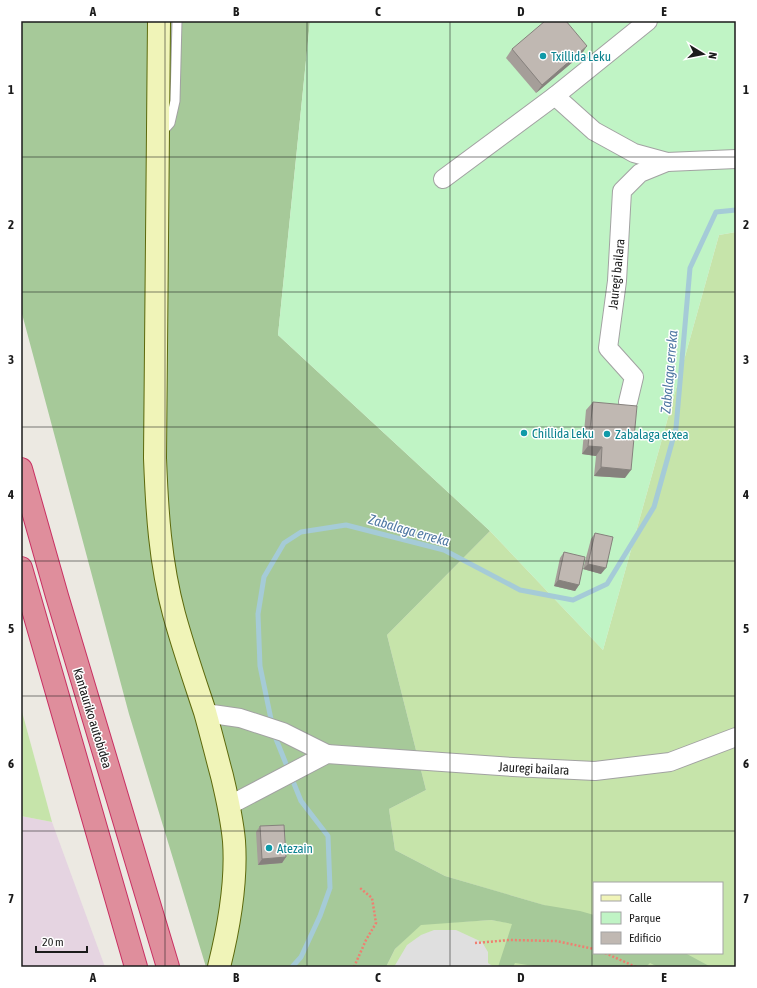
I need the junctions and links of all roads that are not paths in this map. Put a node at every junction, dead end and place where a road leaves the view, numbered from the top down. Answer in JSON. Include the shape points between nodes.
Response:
{"nodes":[{"id":1,"x":159,"y":21,"type":"edge"},
{"id":2,"x":177,"y":21,"type":"edge"},
{"id":3,"x":648,"y":21,"type":"edge"},
{"id":4,"x":555,"y":96,"type":"junction"},
{"id":5,"x":158,"y":138,"type":"junction"},
{"id":6,"x":736,"y":159,"type":"edge"},
{"id":7,"x":667,"y":162,"type":"junction"},
{"id":8,"x":443,"y":179,"type":"dead end"},
{"id":9,"x":628,"y":402,"type":"dead end"},
{"id":10,"x":21,"y":469,"type":"edge"},
{"id":11,"x":21,"y":568,"type":"edge"},
{"id":12,"x":205,"y":713,"type":"junction"},
{"id":13,"x":736,"y":737,"type":"edge"},
{"id":14,"x":327,"y":754,"type":"junction"},
{"id":15,"x":228,"y":806,"type":"junction"},
{"id":16,"x":226,"y":940,"type":"junction"},
{"id":17,"x":136,"y":967,"type":"edge"},
{"id":18,"x":168,"y":967,"type":"edge"},
{"id":19,"x":219,"y":967,"type":"edge"},
{"id":20,"x":229,"y":967,"type":"edge"}],
"edges":[{"from":1,"to":5,"type":"main road"},
{"from":2,"to":5,"type":"lane","via":[[174,101],[170,122]]},
{"from":3,"to":4,"type":"street"},
{"from":4,"to":7,"type":"street","name":"Jauregi bailara","via":[[594,131],[634,153]]},
{"from":4,"to":8,"type":"street"},
{"from":5,"to":12,"type":"main road","via":[[155,458],[158,530],[174,613]]},
{"from":6,"to":7,"type":"street","name":"Jauregi bailara"},
{"from":7,"to":9,"type":"street","name":"Jauregi bailara","via":[[640,173],[622,191],[616,281],[608,348],[634,377]]},
{"from":10,"to":18,"type":"highway","name":"Kantauriko autobidea","via":[[56,596]]},
{"from":11,"to":17,"type":"highway","name":"Kantauriko autobidea"},
{"from":12,"to":14,"type":"street","name":"Jauregi bailara","via":[[240,718],[283,732]]},
{"from":12,"to":15,"type":"main road"},
{"from":13,"to":14,"type":"street","name":"Jauregi bailara","via":[[670,762],[595,771]]},
{"from":14,"to":15,"type":"street"},
{"from":15,"to":16,"type":"main road","via":[[234,842],[234,865]]},
{"from":16,"to":19,"type":"main road"},
{"from":16,"to":20,"type":"lane"}]}
